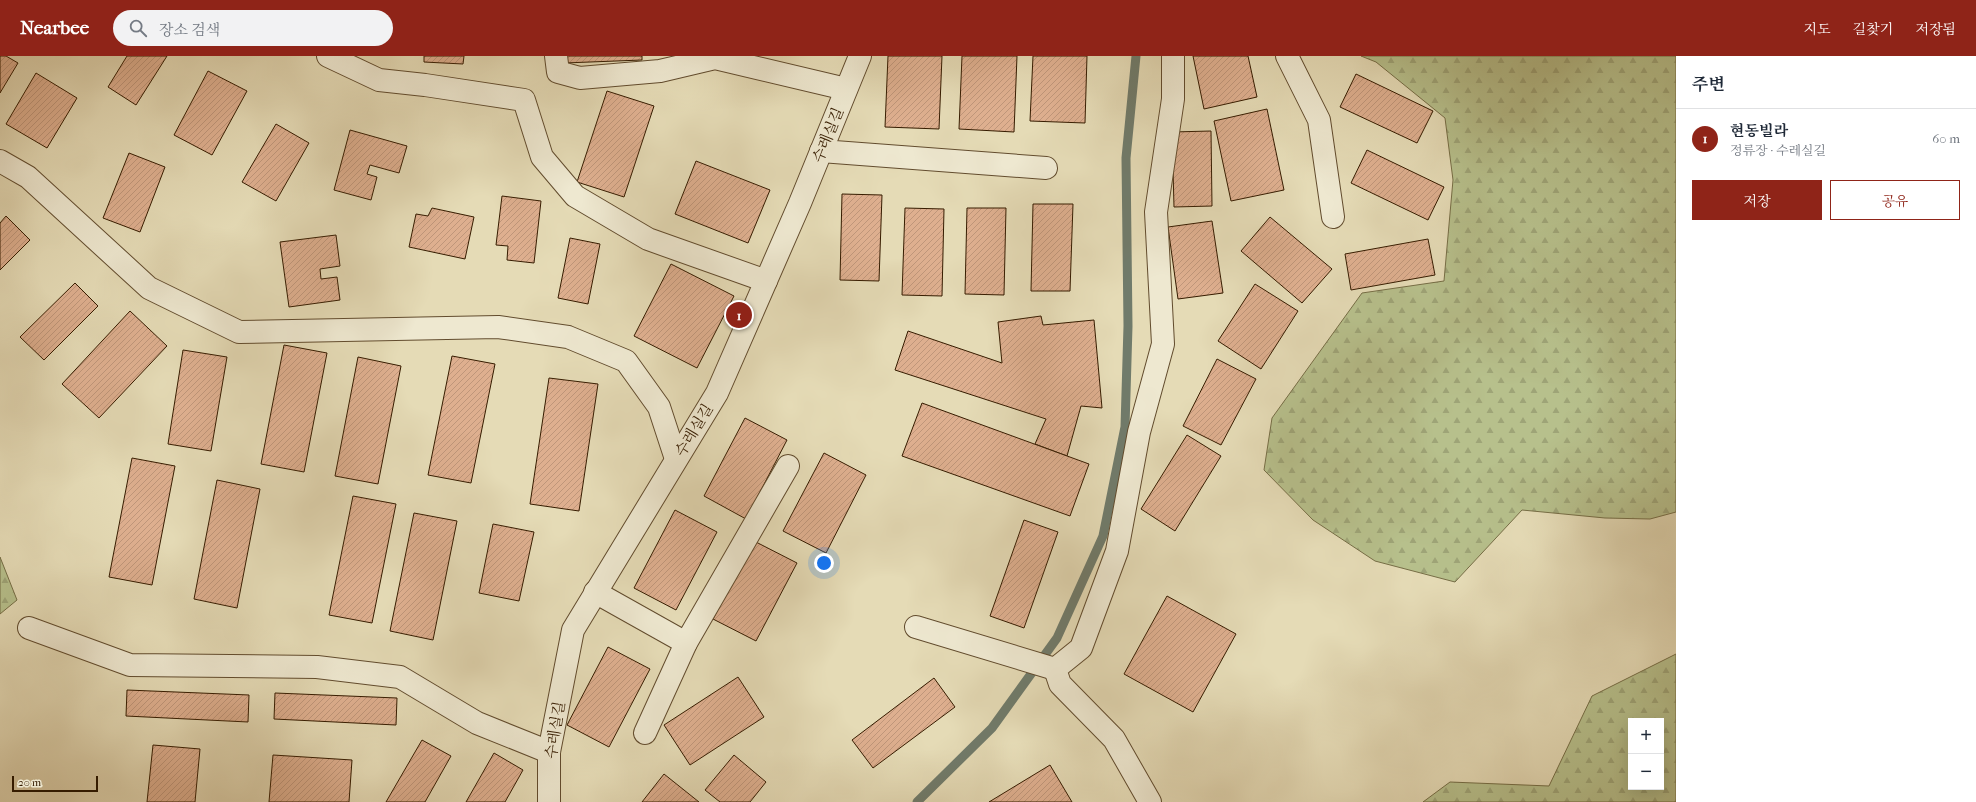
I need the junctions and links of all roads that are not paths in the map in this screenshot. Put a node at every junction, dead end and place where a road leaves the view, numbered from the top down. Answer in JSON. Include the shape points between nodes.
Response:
{"nodes":[{"id":1,"x":328,"y":56,"type":"edge"},
{"id":2,"x":556,"y":56,"type":"edge"},
{"id":3,"x":860,"y":56,"type":"edge"},
{"id":4,"x":1173,"y":56,"type":"edge"},
{"id":5,"x":1287,"y":56,"type":"edge"},
{"id":6,"x":846,"y":89,"type":"junction"},
{"id":7,"x":821,"y":151,"type":"junction"},
{"id":8,"x":0,"y":161,"type":"edge"},
{"id":9,"x":1046,"y":168,"type":"dead end"},
{"id":10,"x":1333,"y":217,"type":"dead end"},
{"id":11,"x":766,"y":280,"type":"junction"},
{"id":12,"x":676,"y":459,"type":"junction"},
{"id":13,"x":788,"y":466,"type":"dead end"},
{"id":14,"x":595,"y":592,"type":"junction"},
{"id":15,"x":916,"y":627,"type":"dead end"},
{"id":16,"x":29,"y":628,"type":"dead end"},
{"id":17,"x":686,"y":642,"type":"junction"},
{"id":18,"x":1054,"y":669,"type":"junction"},
{"id":19,"x":645,"y":733,"type":"dead end"},
{"id":20,"x":549,"y":752,"type":"junction"},
{"id":21,"x":549,"y":802,"type":"edge"},
{"id":22,"x":1150,"y":802,"type":"edge"}],
"edges":[{"from":1,"to":11,"type":"street","via":[[379,80],[524,100],[542,157],[575,196],[648,239]]},
{"from":2,"to":6,"type":"street","via":[[558,72],[580,78],[660,71],[715,58]]},
{"from":3,"to":6,"type":"street","name":"수레실길"},
{"from":4,"to":18,"type":"street","via":[[1173,99],[1156,212],[1163,344],[1139,432],[1117,550],[1081,648]]},
{"from":5,"to":10,"type":"street","via":[[1319,120]]},
{"from":6,"to":7,"type":"street","name":"수레실길"},
{"from":7,"to":9,"type":"street"},
{"from":7,"to":11,"type":"street","name":"수레실길"},
{"from":8,"to":12,"type":"street","via":[[28,177],[149,288],[240,332],[498,327],[568,337],[626,361],[659,407]]},
{"from":11,"to":12,"type":"street","name":"수레실길","via":[[717,393]]},
{"from":12,"to":14,"type":"street","name":"수레실길"},
{"from":13,"to":17,"type":"street"},
{"from":14,"to":17,"type":"street"},
{"from":14,"to":20,"type":"street","name":"수레실길","via":[[573,630]]},
{"from":15,"to":18,"type":"street"},
{"from":16,"to":20,"type":"street","via":[[130,665],[318,667],[400,677],[477,723]]},
{"from":17,"to":19,"type":"street"},
{"from":18,"to":22,"type":"street","via":[[1060,684],[1114,739]]},
{"from":20,"to":21,"type":"street","name":"수레실길"}]}
